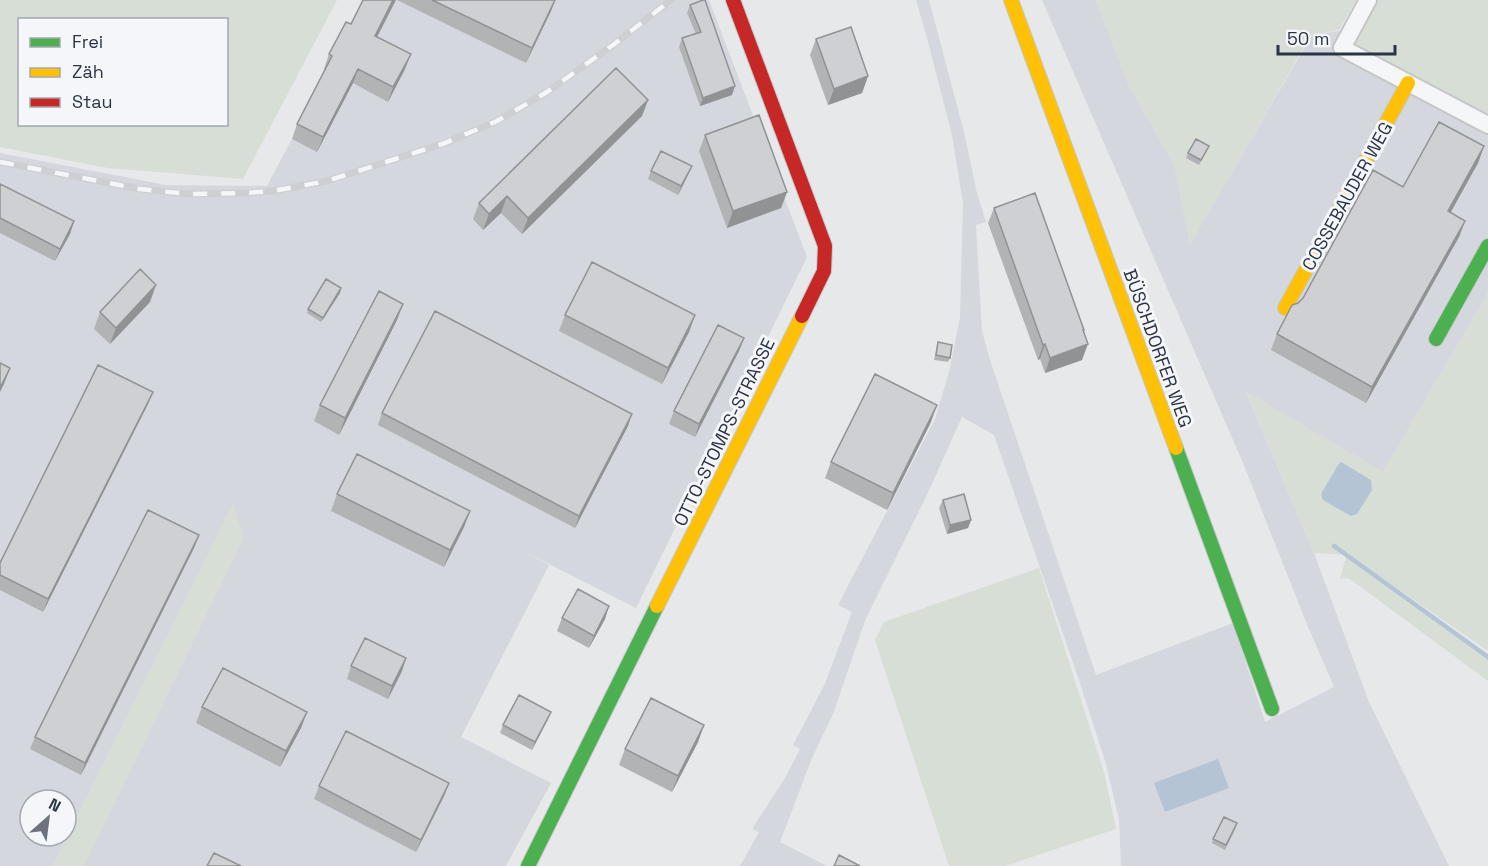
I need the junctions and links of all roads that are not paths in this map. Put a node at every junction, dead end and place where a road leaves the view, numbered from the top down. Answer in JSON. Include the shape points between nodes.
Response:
{"nodes":[{"id":1,"x":733,"y":0,"type":"edge"},
{"id":2,"x":1011,"y":0,"type":"edge"},
{"id":3,"x":1368,"y":0,"type":"edge"},
{"id":4,"x":1408,"y":83,"type":"junction"},
{"id":5,"x":1488,"y":125,"type":"edge"},
{"id":6,"x":1488,"y":246,"type":"edge"},
{"id":7,"x":1285,"y":308,"type":"dead end"},
{"id":8,"x":1436,"y":339,"type":"dead end"},
{"id":9,"x":1272,"y":709,"type":"dead end"},
{"id":10,"x":528,"y":866,"type":"edge"}],
"edges":[{"from":1,"to":10,"type":"street","name":"OTTO-STOMPS-STRASSE","via":[[825,246],[824,271]]},
{"from":2,"to":9,"type":"street","name":"BÜSCHDORFER WEG"},
{"from":3,"to":4,"type":"street","via":[[1341,48]]},
{"from":4,"to":5,"type":"street"},
{"from":4,"to":7,"type":"street","name":"COSSEBAUDER WEG"},
{"from":6,"to":8,"type":"street"}]}
